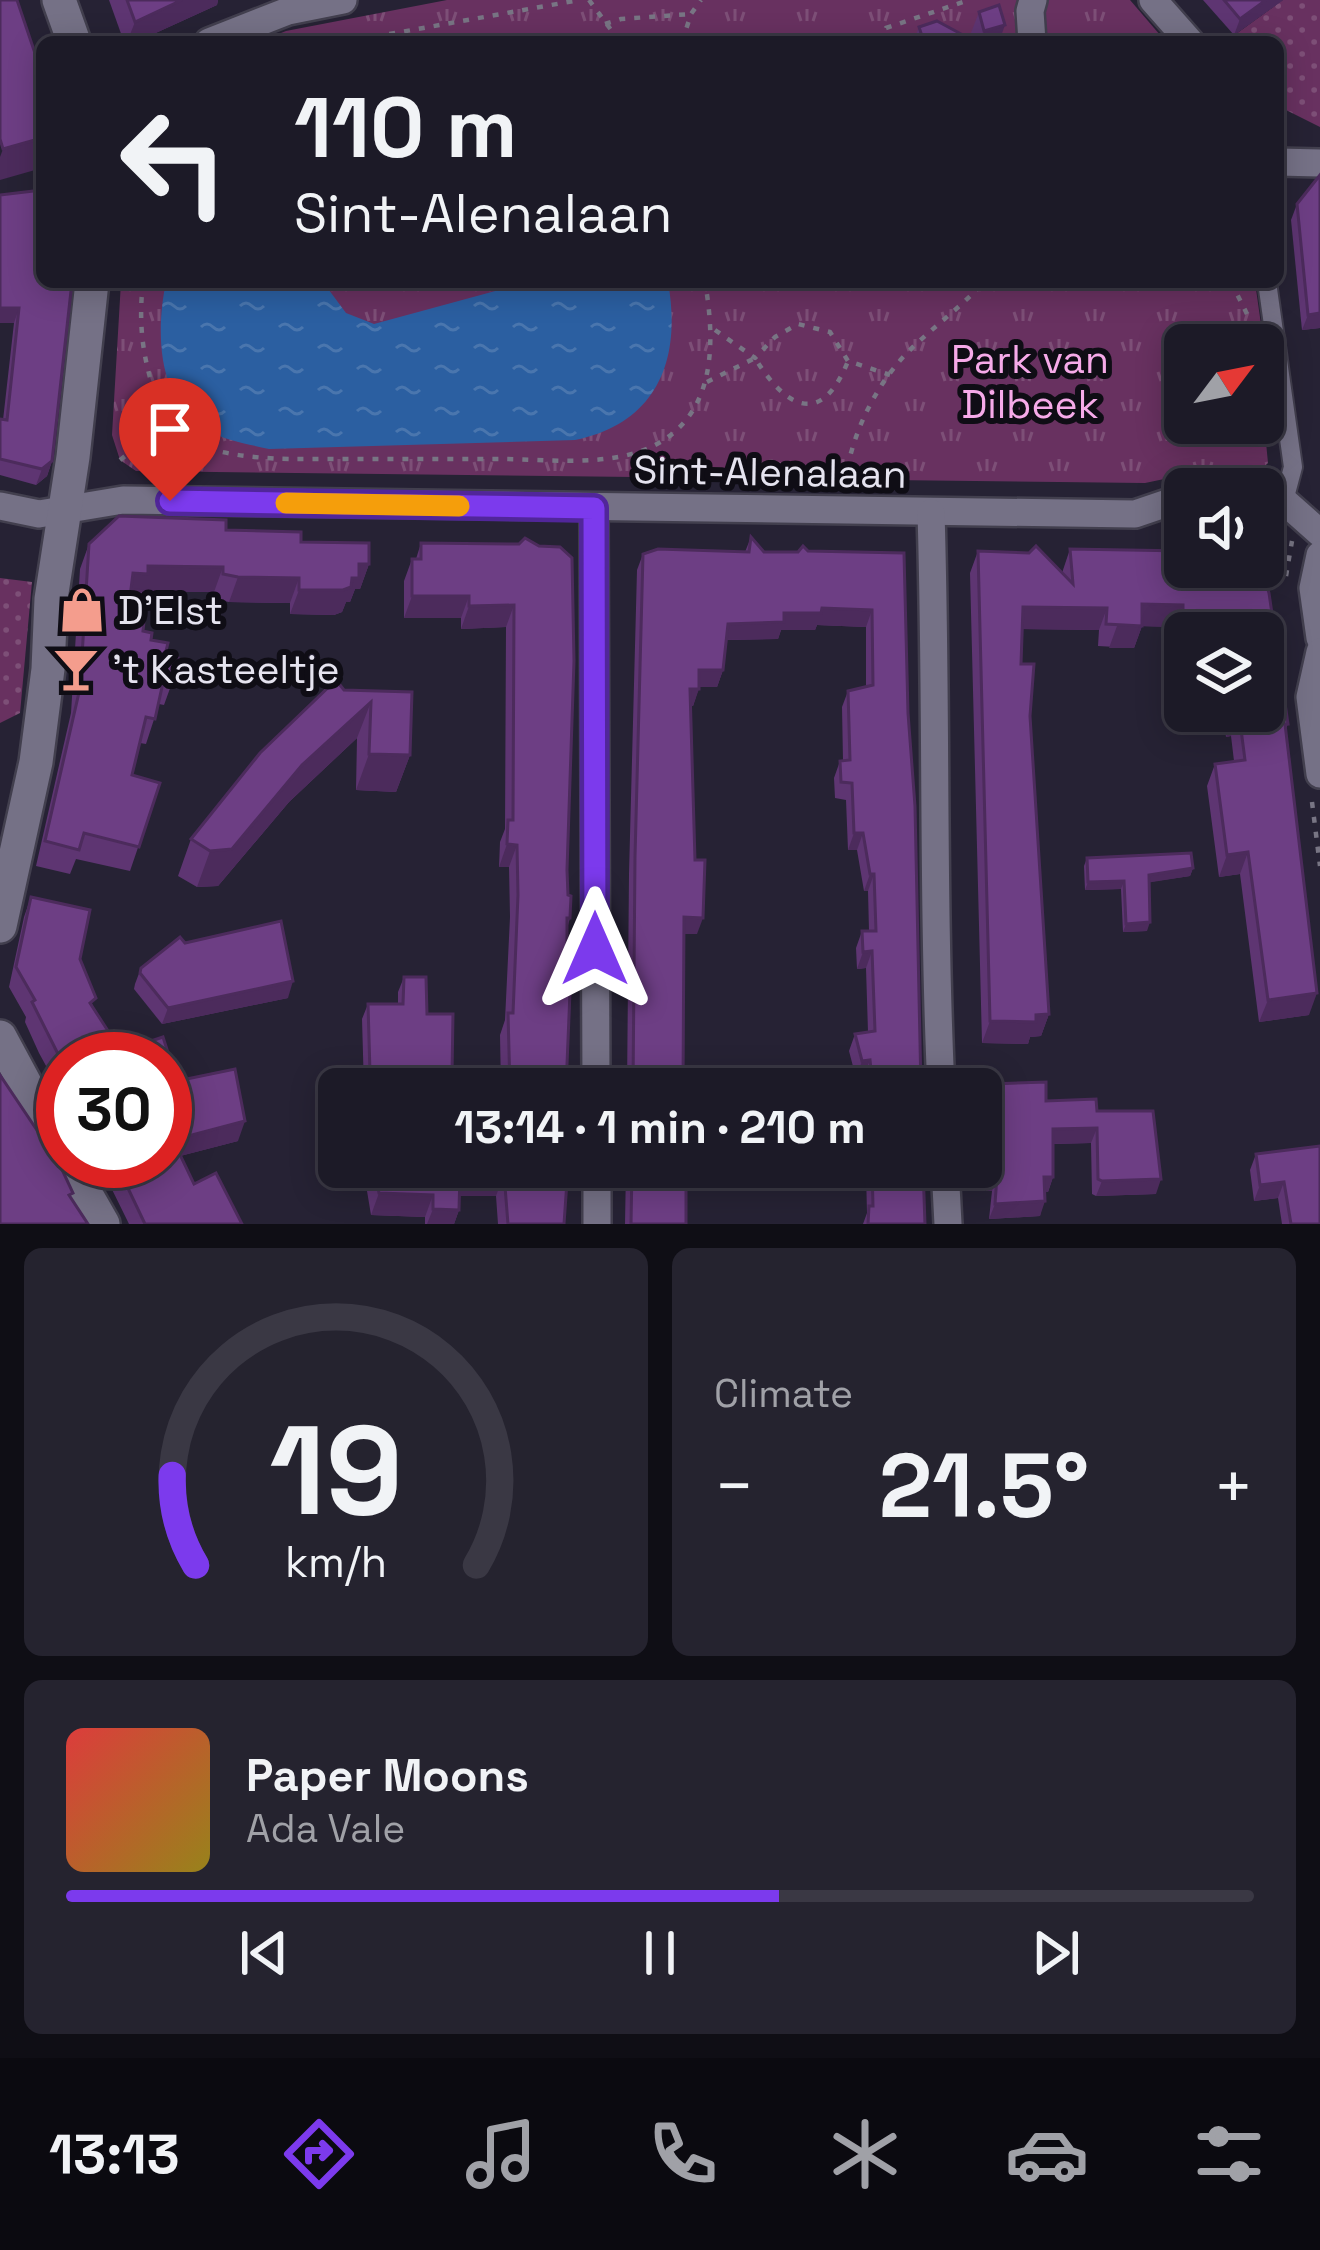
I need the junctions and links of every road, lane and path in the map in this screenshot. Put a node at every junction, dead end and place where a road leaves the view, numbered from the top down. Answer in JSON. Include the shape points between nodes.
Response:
{"nodes":[{"id":1,"x":59,"y":0,"type":"edge"},
{"id":2,"x":343,"y":0,"type":"edge"},
{"id":3,"x":579,"y":0,"type":"edge"},
{"id":4,"x":589,"y":0,"type":"edge"},
{"id":5,"x":701,"y":0,"type":"edge"},
{"id":6,"x":969,"y":0,"type":"edge"},
{"id":7,"x":1034,"y":0,"type":"edge"},
{"id":8,"x":1153,"y":0,"type":"edge"},
{"id":9,"x":949,"y":3,"type":"edge"},
{"id":10,"x":691,"y":14,"type":"junction"},
{"id":11,"x":605,"y":24,"type":"junction"},
{"id":12,"x":72,"y":36,"type":"edge"},
{"id":13,"x":224,"y":36,"type":"edge"},
{"id":14,"x":406,"y":36,"type":"edge"},
{"id":15,"x":615,"y":36,"type":"edge"},
{"id":16,"x":684,"y":36,"type":"edge"},
{"id":17,"x":883,"y":36,"type":"edge"},
{"id":18,"x":1032,"y":36,"type":"edge"},
{"id":19,"x":1185,"y":36,"type":"edge"},
{"id":20,"x":1284,"y":162,"type":"edge"},
{"id":21,"x":1320,"y":164,"type":"edge"},
{"id":22,"x":91,"y":288,"type":"edge"},
{"id":23,"x":142,"y":288,"type":"edge"},
{"id":24,"x":706,"y":288,"type":"edge"},
{"id":25,"x":977,"y":288,"type":"edge"},
{"id":26,"x":1234,"y":288,"type":"edge"},
{"id":27,"x":1268,"y":288,"type":"edge"},
{"id":28,"x":1248,"y":324,"type":"edge"},
{"id":29,"x":713,"y":329,"type":"junction"},
{"id":30,"x":754,"y":358,"type":"junction"},
{"id":31,"x":848,"y":362,"type":"junction"},
{"id":32,"x":890,"y":375,"type":"junction"},
{"id":33,"x":707,"y":382,"type":"junction"},
{"id":34,"x":166,"y":425,"type":"junction"},
{"id":35,"x":120,"y":460,"type":"dead end"},
{"id":36,"x":1284,"y":482,"type":"edge"},
{"id":37,"x":1164,"y":504,"type":"edge"},
{"id":38,"x":0,"y":506,"type":"edge"},
{"id":39,"x":1284,"y":506,"type":"edge"},
{"id":40,"x":594,"y":508,"type":"junction"},
{"id":41,"x":64,"y":509,"type":"junction"},
{"id":42,"x":842,"y":512,"type":"junction"},
{"id":43,"x":931,"y":513,"type":"junction"},
{"id":44,"x":1320,"y":533,"type":"edge"},
{"id":45,"x":1320,"y":555,"type":"edge"},
{"id":46,"x":1320,"y":638,"type":"edge"},
{"id":47,"x":1320,"y":652,"type":"edge"},
{"id":48,"x":1315,"y":694,"type":"edge"},
{"id":49,"x":1320,"y":774,"type":"edge"},
{"id":50,"x":0,"y":926,"type":"edge"},
{"id":51,"x":0,"y":1037,"type":"edge"},
{"id":52,"x":596,"y":1068,"type":"edge"},
{"id":53,"x":940,"y":1068,"type":"edge"},
{"id":54,"x":36,"y":1103,"type":"edge"},
{"id":55,"x":83,"y":1188,"type":"edge"},
{"id":56,"x":597,"y":1188,"type":"edge"},
{"id":57,"x":946,"y":1188,"type":"edge"},
{"id":58,"x":103,"y":1224,"type":"edge"},
{"id":59,"x":597,"y":1224,"type":"edge"},
{"id":60,"x":948,"y":1224,"type":"edge"}],
"edges":[{"from":1,"to":12,"type":"street"},
{"from":2,"to":13,"type":"street"},
{"from":3,"to":14,"type":"path"},
{"from":4,"to":11,"type":"path"},
{"from":5,"to":10,"type":"path"},
{"from":6,"to":9,"type":"path"},
{"from":7,"to":18,"type":"street"},
{"from":8,"to":19,"type":"street"},
{"from":9,"to":17,"type":"path"},
{"from":10,"to":11,"type":"path"},
{"from":10,"to":16,"type":"path"},
{"from":11,"to":15,"type":"path"},
{"from":20,"to":21,"type":"street"},
{"from":22,"to":41,"type":"street"},
{"from":23,"to":34,"type":"path","via":[[144,365]]},
{"from":24,"to":29,"type":"path"},
{"from":25,"to":32,"type":"path"},
{"from":26,"to":28,"type":"path"},
{"from":27,"to":36,"type":"street","via":[[1293,467]]},
{"from":29,"to":30,"type":"path"},
{"from":29,"to":33,"type":"path"},
{"from":30,"to":31,"type":"path","via":[[798,324],[830,332]]},
{"from":30,"to":31,"type":"path","via":[[789,401],[809,405],[830,396]]},
{"from":30,"to":33,"type":"path"},
{"from":31,"to":32,"type":"path"},
{"from":32,"to":42,"type":"path","via":[[870,402],[848,464]]},
{"from":33,"to":34,"type":"path","via":[[654,446],[590,459],[262,459],[183,438]]},
{"from":34,"to":35,"type":"path"},
{"from":37,"to":43,"type":"street","name":"Sint-Alenalaan","via":[[1135,514]]},
{"from":38,"to":41,"type":"street","name":"Sint-Alenalaan","via":[[39,514]]},
{"from":39,"to":44,"type":"street"},
{"from":40,"to":41,"type":"street","name":"Sint-Alenalaan","via":[[123,500]]},
{"from":40,"to":42,"type":"street","name":"Sint-Alenalaan"},
{"from":40,"to":52,"type":"street"},
{"from":41,"to":50,"type":"street","via":[[36,762]]},
{"from":42,"to":43,"type":"street","name":"Sint-Alenalaan"},
{"from":43,"to":53,"type":"street"},
{"from":45,"to":46,"type":"street","via":[[1313,588]]},
{"from":47,"to":48,"type":"street"},
{"from":48,"to":49,"type":"street"},
{"from":51,"to":54,"type":"street"},
{"from":55,"to":58,"type":"street"},
{"from":56,"to":59,"type":"street"},
{"from":57,"to":60,"type":"street"}]}
